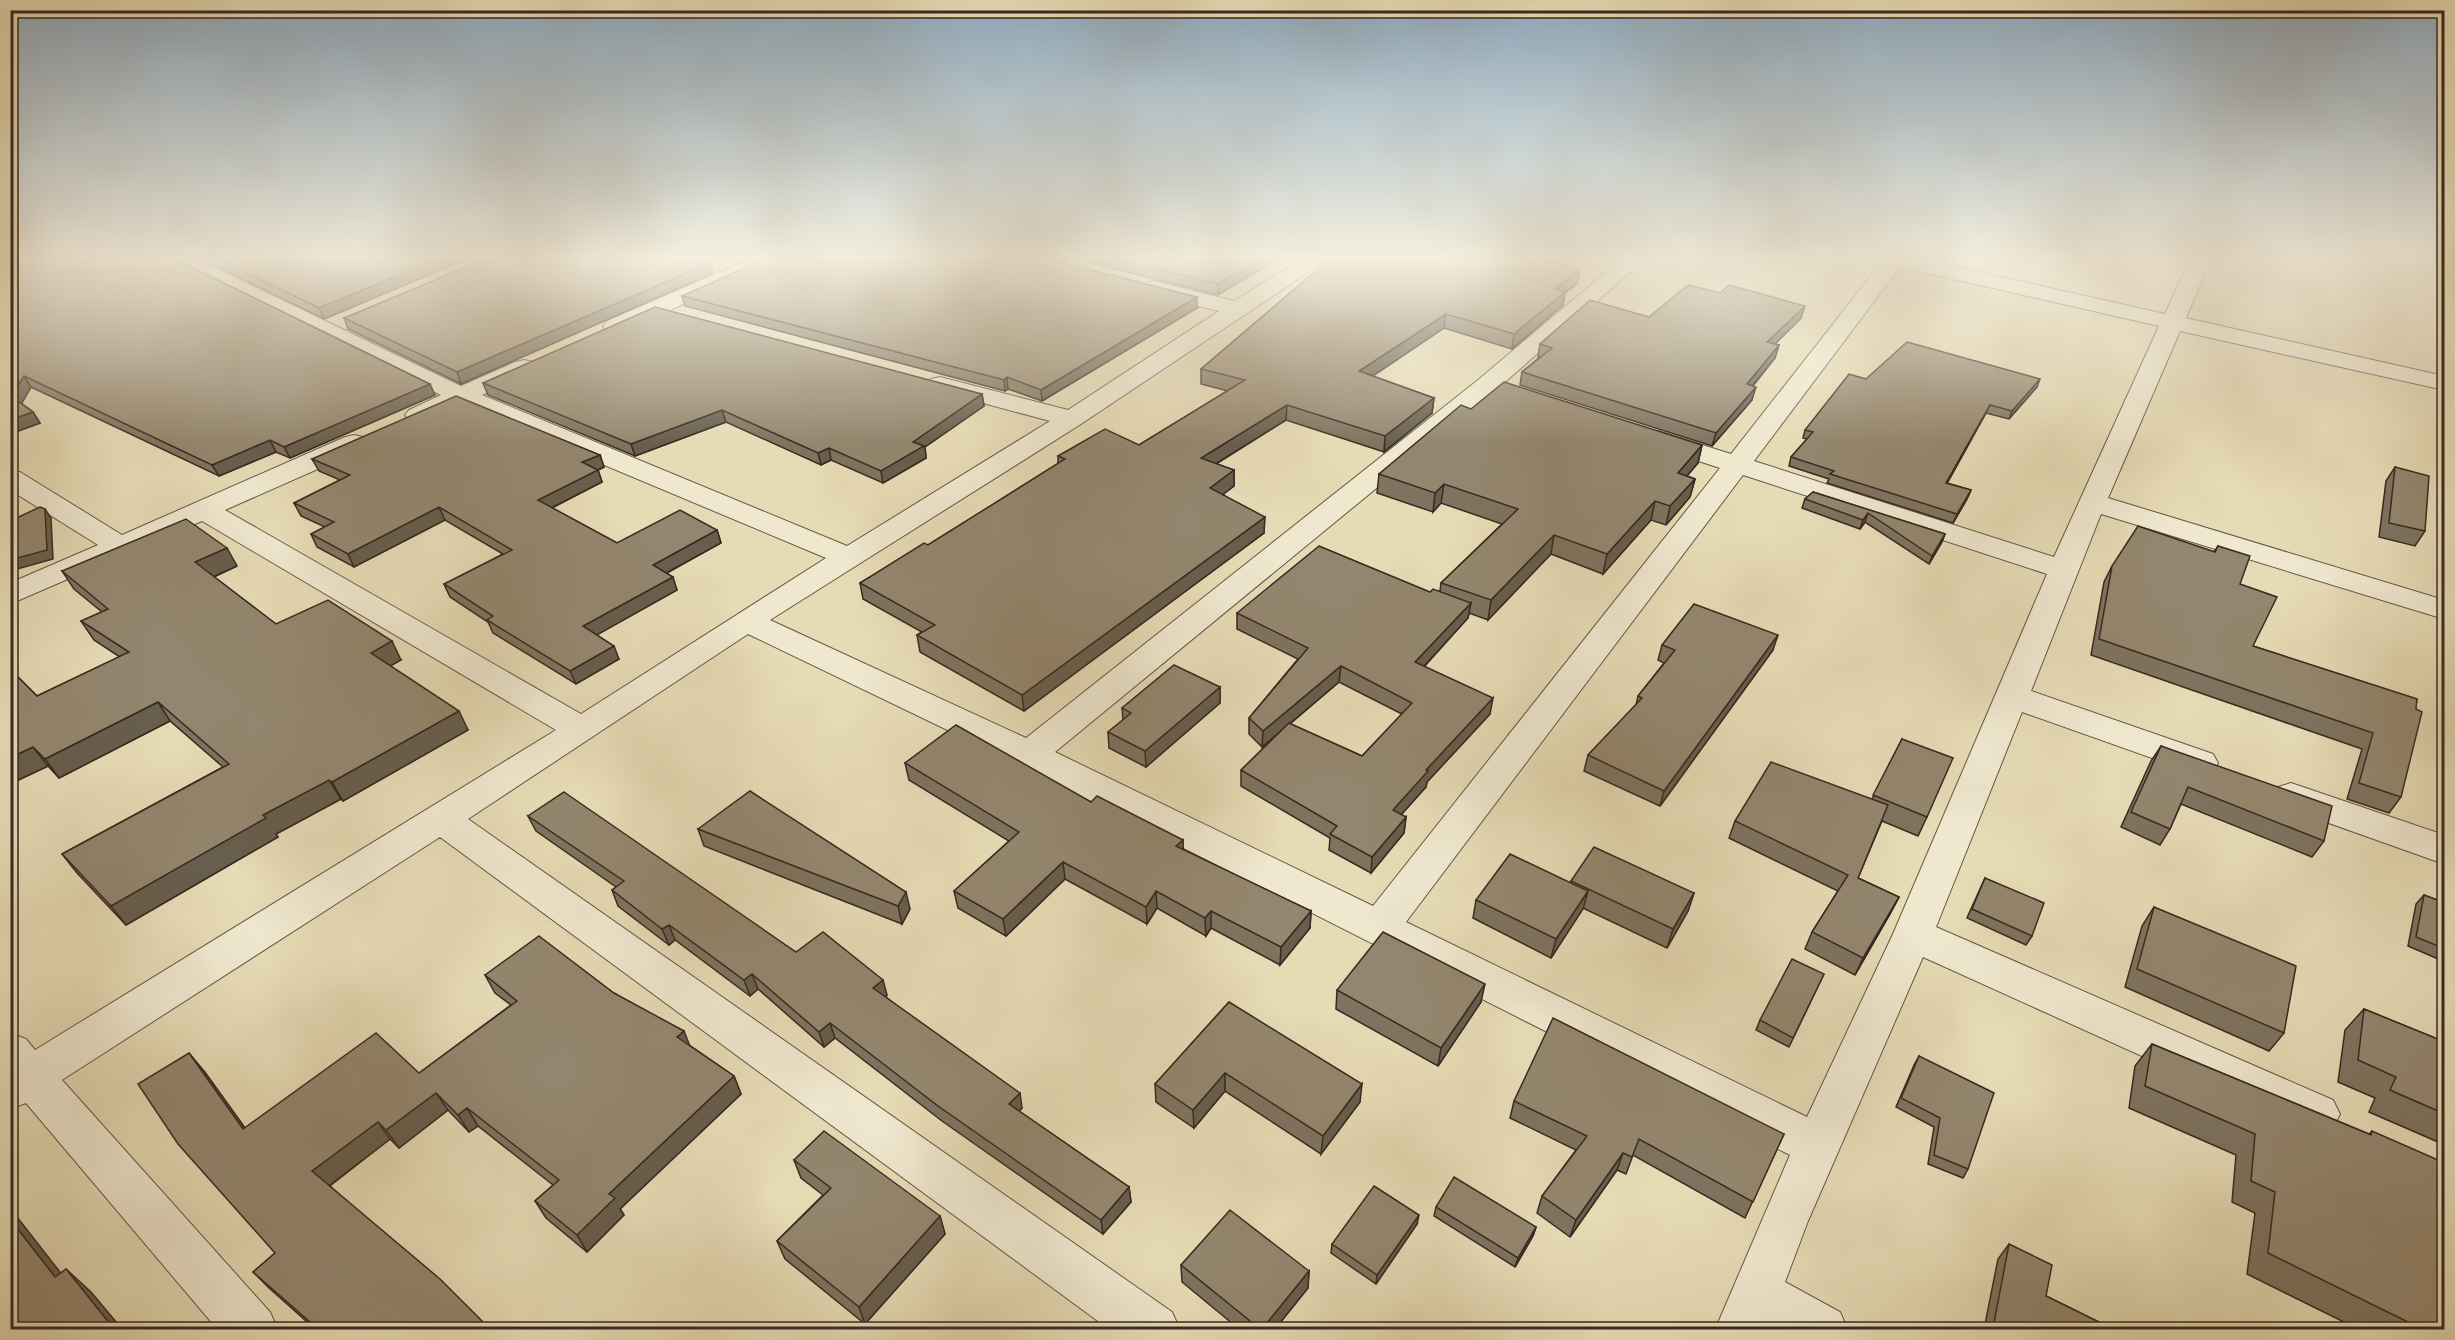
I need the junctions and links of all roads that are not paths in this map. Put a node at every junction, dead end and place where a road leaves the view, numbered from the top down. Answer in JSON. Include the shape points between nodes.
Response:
{"nodes":[{"id":1,"x":322,"y":320,"type":"edge"},
{"id":2,"x":629,"y":320,"type":"edge"},
{"id":3,"x":1221,"y":320,"type":"edge"},
{"id":4,"x":1564,"y":320,"type":"edge"},
{"id":5,"x":1846,"y":320,"type":"edge"},
{"id":6,"x":2157,"y":320,"type":"edge"},
{"id":7,"x":2174,"y":320,"type":"edge"},
{"id":8,"x":2172,"y":323,"type":"junction"},
{"id":9,"x":590,"y":338,"type":"edge"},
{"id":10,"x":547,"y":357,"type":"edge"},
{"id":11,"x":914,"y":377,"type":"edge"},
{"id":12,"x":2445,"y":383,"type":"edge"},
{"id":13,"x":1487,"y":385,"type":"junction"},
{"id":14,"x":1520,"y":395,"type":"edge"},
{"id":15,"x":462,"y":396,"type":"junction"},
{"id":16,"x":1072,"y":419,"type":"junction"},
{"id":17,"x":1630,"y":430,"type":"edge"},
{"id":18,"x":1740,"y":465,"type":"junction"},
{"id":19,"x":10,"y":478,"type":"edge"},
{"id":20,"x":2092,"y":502,"type":"junction"},
{"id":21,"x":204,"y":510,"type":"junction"},
{"id":22,"x":121,"y":547,"type":"junction"},
{"id":23,"x":849,"y":557,"type":"junction"},
{"id":24,"x":2064,"y":570,"type":"junction"},
{"id":25,"x":10,"y":596,"type":"edge"},
{"id":26,"x":2445,"y":610,"type":"edge"},
{"id":27,"x":746,"y":621,"type":"junction"},
{"id":28,"x":2012,"y":696,"type":"junction"},
{"id":29,"x":582,"y":730,"type":"junction"},
{"id":30,"x":1029,"y":754,"type":"junction"},
{"id":31,"x":441,"y":819,"type":"junction"},
{"id":32,"x":2445,"y":850,"type":"edge"},
{"id":33,"x":1379,"y":928,"type":"junction"},
{"id":34,"x":1913,"y":934,"type":"junction"},
{"id":35,"x":18,"y":1072,"type":"edge"},
{"id":36,"x":2358,"y":1132,"type":"edge"},
{"id":37,"x":1819,"y":1146,"type":"junction"},
{"id":38,"x":1748,"y":1312,"type":"edge"},
{"id":39,"x":252,"y":1329,"type":"edge"},
{"id":40,"x":1154,"y":1329,"type":"edge"},
{"id":41,"x":1822,"y":1329,"type":"edge"}],
"edges":[{"from":1,"to":15,"type":"street"},
{"from":2,"to":9,"type":"street"},
{"from":3,"to":16,"type":"street"},
{"from":4,"to":13,"type":"street"},
{"from":5,"to":18,"type":"street"},
{"from":6,"to":8,"type":"street"},
{"from":7,"to":8,"type":"street"},
{"from":8,"to":12,"type":"street"},
{"from":8,"to":20,"type":"street"},
{"from":10,"to":15,"type":"street"},
{"from":11,"to":16,"type":"street"},
{"from":13,"to":14,"type":"street"},
{"from":13,"to":30,"type":"street"},
{"from":15,"to":21,"type":"street"},
{"from":15,"to":23,"type":"street"},
{"from":16,"to":23,"type":"street"},
{"from":17,"to":18,"type":"street"},
{"from":18,"to":24,"type":"street"},
{"from":18,"to":33,"type":"street"},
{"from":19,"to":22,"type":"street"},
{"from":20,"to":24,"type":"street"},
{"from":20,"to":26,"type":"street"},
{"from":21,"to":22,"type":"street"},
{"from":21,"to":29,"type":"street"},
{"from":22,"to":25,"type":"street"},
{"from":23,"to":27,"type":"street"},
{"from":24,"to":28,"type":"street"},
{"from":27,"to":29,"type":"street"},
{"from":27,"to":30,"type":"street"},
{"from":28,"to":32,"type":"street"},
{"from":28,"to":34,"type":"street"},
{"from":29,"to":31,"type":"street"},
{"from":30,"to":33,"type":"street"},
{"from":31,"to":35,"type":"street"},
{"from":31,"to":40,"type":"street"},
{"from":33,"to":37,"type":"street"},
{"from":34,"to":36,"type":"street"},
{"from":34,"to":37,"type":"street"},
{"from":35,"to":39,"type":"street"},
{"from":37,"to":38,"type":"street"},
{"from":38,"to":41,"type":"street"}]}
